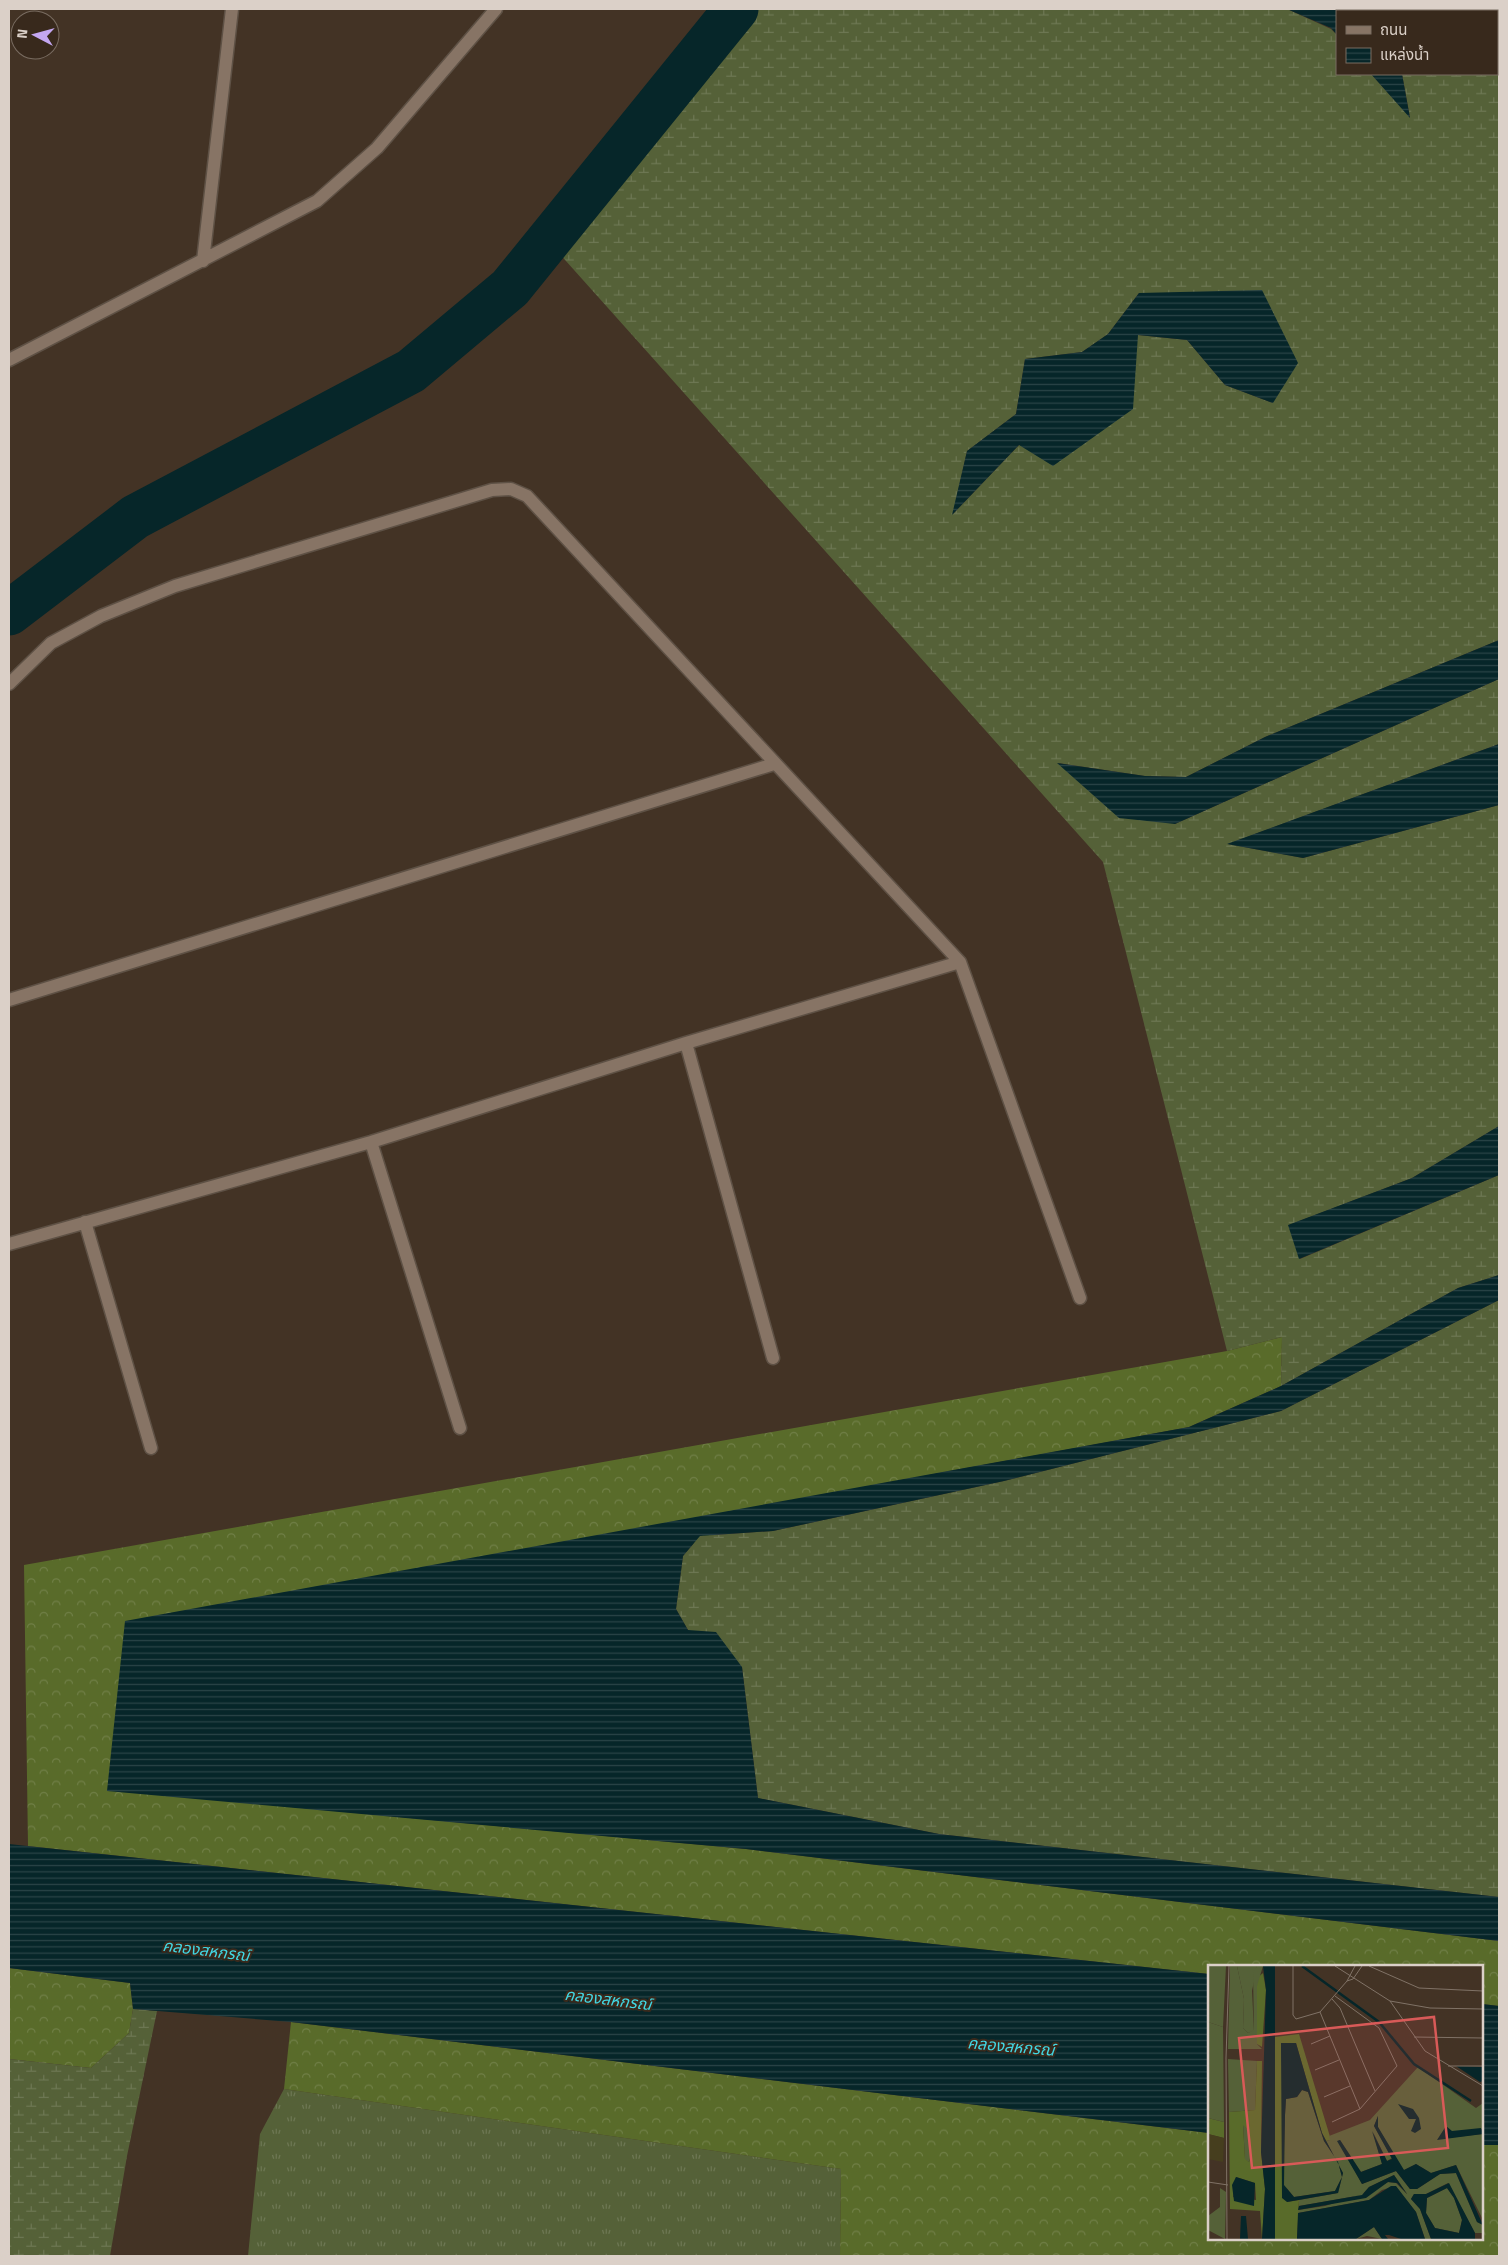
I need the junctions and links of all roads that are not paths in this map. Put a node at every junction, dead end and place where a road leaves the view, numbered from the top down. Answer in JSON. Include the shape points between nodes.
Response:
{"nodes":[{"id":1,"x":232,"y":9,"type":"edge"},
{"id":2,"x":496,"y":9,"type":"edge"},
{"id":3,"x":203,"y":261,"type":"junction"},
{"id":4,"x":9,"y":360,"type":"edge"},
{"id":5,"x":9,"y":684,"type":"edge"},
{"id":6,"x":774,"y":764,"type":"junction"},
{"id":7,"x":960,"y":962,"type":"junction"},
{"id":8,"x":9,"y":1000,"type":"edge"},
{"id":9,"x":686,"y":1043,"type":"junction"},
{"id":10,"x":371,"y":1142,"type":"junction"},
{"id":11,"x":85,"y":1222,"type":"junction"},
{"id":12,"x":9,"y":1244,"type":"edge"},
{"id":13,"x":1080,"y":1298,"type":"dead end"},
{"id":14,"x":773,"y":1358,"type":"dead end"},
{"id":15,"x":460,"y":1428,"type":"dead end"},
{"id":16,"x":151,"y":1448,"type":"dead end"}],
"edges":[{"from":1,"to":3,"type":"street"},
{"from":2,"to":3,"type":"street","via":[[377,148],[317,202]]},
{"from":3,"to":4,"type":"street"},
{"from":5,"to":6,"type":"street","via":[[51,643],[102,616],[175,586],[492,490],[511,489],[528,496]]},
{"from":6,"to":7,"type":"street"},
{"from":6,"to":8,"type":"street"},
{"from":7,"to":9,"type":"street"},
{"from":7,"to":13,"type":"street"},
{"from":9,"to":10,"type":"street"},
{"from":9,"to":14,"type":"street"},
{"from":10,"to":11,"type":"street"},
{"from":10,"to":15,"type":"street"},
{"from":11,"to":12,"type":"street"},
{"from":11,"to":16,"type":"street"}]}
